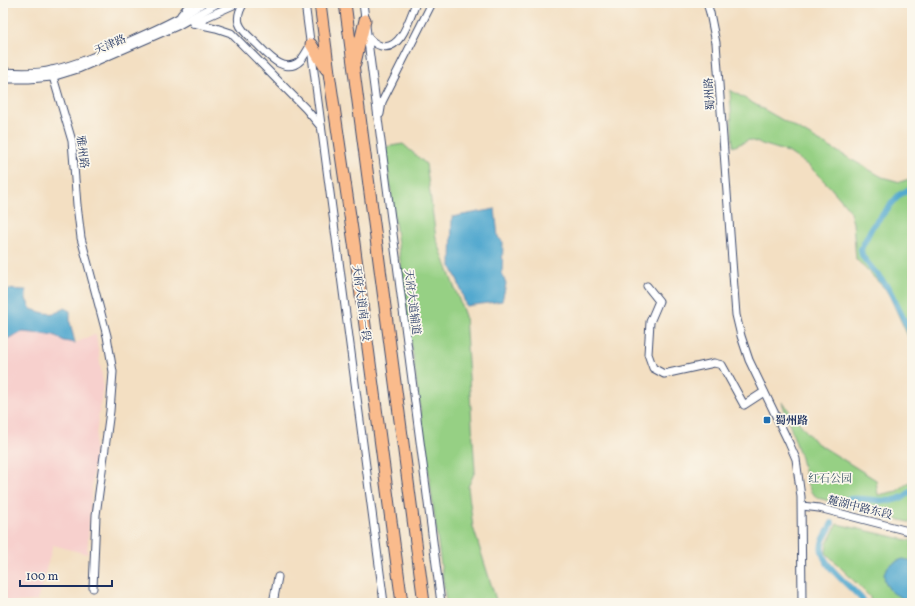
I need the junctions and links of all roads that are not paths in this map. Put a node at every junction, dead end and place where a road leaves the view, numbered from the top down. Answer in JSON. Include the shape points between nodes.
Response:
{"nodes":[{"id":1,"x":191,"y":3,"type":"edge"},
{"id":2,"x":203,"y":3,"type":"edge"},
{"id":3,"x":218,"y":3,"type":"edge"},
{"id":4,"x":238,"y":3,"type":"edge"},
{"id":5,"x":244,"y":3,"type":"edge"},
{"id":6,"x":305,"y":3,"type":"edge"},
{"id":7,"x":320,"y":3,"type":"edge"},
{"id":8,"x":345,"y":3,"type":"edge"},
{"id":9,"x":363,"y":3,"type":"edge"},
{"id":10,"x":416,"y":3,"type":"edge"},
{"id":11,"x":432,"y":3,"type":"edge"},
{"id":12,"x":707,"y":3,"type":"edge"},
{"id":13,"x":365,"y":20,"type":"junction"},
{"id":14,"x":177,"y":23,"type":"junction"},
{"id":15,"x":193,"y":23,"type":"junction"},
{"id":16,"x":368,"y":36,"type":"junction"},
{"id":17,"x":310,"y":44,"type":"junction"},
{"id":18,"x":354,"y":69,"type":"junction"},
{"id":19,"x":3,"y":72,"type":"edge"},
{"id":20,"x":328,"y":73,"type":"junction"},
{"id":21,"x":52,"y":74,"type":"junction"},
{"id":22,"x":3,"y":79,"type":"edge"},
{"id":23,"x":379,"y":122,"type":"junction"},
{"id":24,"x":322,"y":127,"type":"junction"},
{"id":25,"x":647,"y":286,"type":"dead end"},
{"id":26,"x":764,"y":392,"type":"junction"},
{"id":27,"x":802,"y":506,"type":"junction"},
{"id":28,"x":912,"y":532,"type":"edge"},
{"id":29,"x":278,"y":577,"type":"dead end"},
{"id":30,"x":94,"y":588,"type":"dead end"},
{"id":31,"x":273,"y":603,"type":"edge"},
{"id":32,"x":384,"y":603,"type":"edge"},
{"id":33,"x":402,"y":603,"type":"edge"},
{"id":34,"x":424,"y":603,"type":"edge"},
{"id":35,"x":441,"y":603,"type":"edge"},
{"id":36,"x":802,"y":603,"type":"edge"}],
"edges":[{"from":1,"to":14,"type":"street"},
{"from":2,"to":14,"type":"street","name":"天津路"},
{"from":3,"to":14,"type":"street","name":"天津路"},
{"from":4,"to":15,"type":"street"},
{"from":5,"to":17,"type":"street","via":[[239,12],[239,23],[274,62],[293,64],[300,60]]},
{"from":6,"to":17,"type":"street"},
{"from":7,"to":20,"type":"highway","name":"天府大道南一段"},
{"from":8,"to":18,"type":"highway","name":"天府大道南一段"},
{"from":9,"to":13,"type":"street","name":"天府大道辅道"},
{"from":10,"to":16,"type":"street","via":[[402,37],[390,46],[383,47],[373,43]]},
{"from":11,"to":23,"type":"street","via":[[382,102]]},
{"from":12,"to":26,"type":"street","name":"蜀州路","via":[[716,43],[736,315],[749,360]]},
{"from":13,"to":16,"type":"street","name":"天府大道辅道"},
{"from":13,"to":18,"type":"highway"},
{"from":14,"to":15,"type":"street"},
{"from":14,"to":21,"type":"street","name":"天津路"},
{"from":15,"to":24,"type":"street","via":[[230,34]]},
{"from":16,"to":23,"type":"street","name":"天府大道辅道"},
{"from":17,"to":20,"type":"highway"},
{"from":17,"to":24,"type":"street"},
{"from":18,"to":34,"type":"highway","name":"天府大道南一段"},
{"from":19,"to":21,"type":"street","name":"天津路"},
{"from":20,"to":33,"type":"highway","name":"天府大道南一段","via":[[354,243]]},
{"from":21,"to":22,"type":"street","name":"天津路","via":[[29,79]]},
{"from":21,"to":30,"type":"street","name":"雅州路","via":[[72,140],[81,238],[107,336],[113,372],[96,515]]},
{"from":23,"to":35,"type":"street","name":"天府大道辅道"},
{"from":24,"to":32,"type":"street"},
{"from":25,"to":26,"type":"street","via":[[659,301],[650,322],[648,354],[653,368],[664,374],[714,364],[722,365],[744,405]]},
{"from":26,"to":27,"type":"street","name":"蜀州路","via":[[796,459]]},
{"from":27,"to":28,"type":"street","name":"麓湖中路东段"},
{"from":27,"to":36,"type":"street","name":"蜀州路"},
{"from":29,"to":31,"type":"street"}]}
